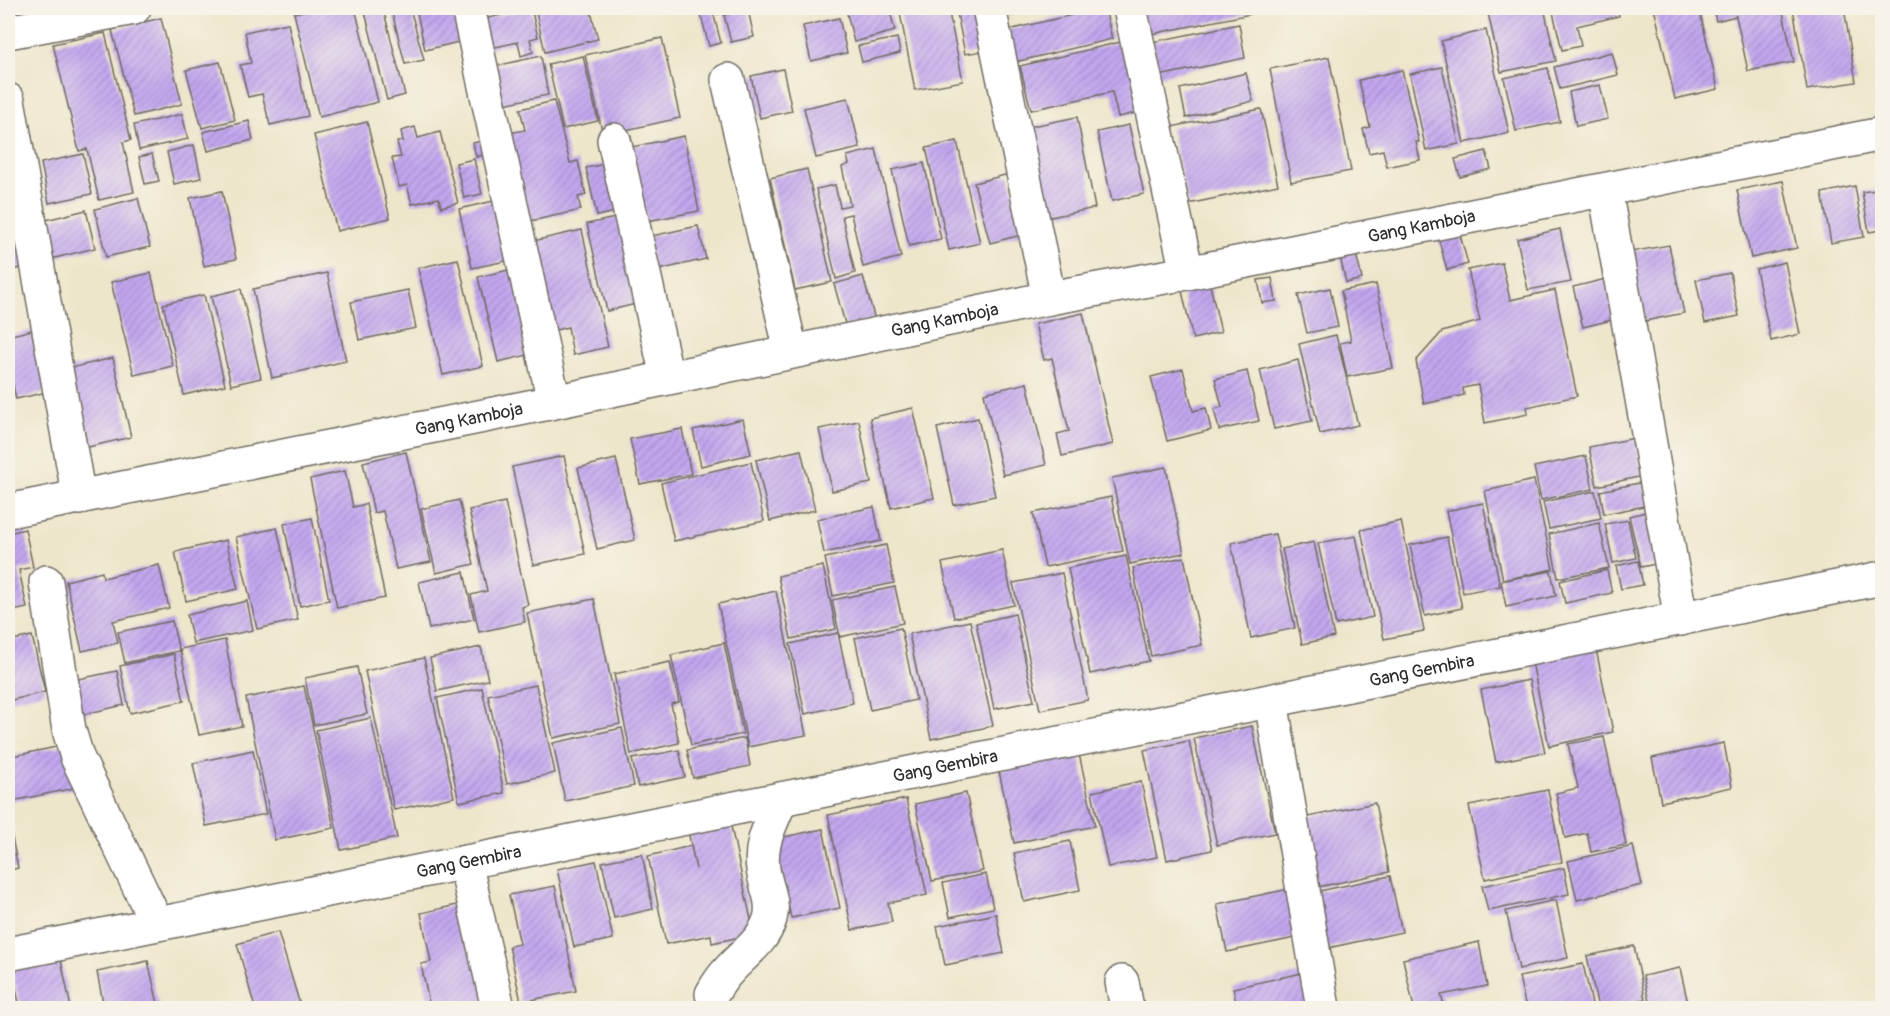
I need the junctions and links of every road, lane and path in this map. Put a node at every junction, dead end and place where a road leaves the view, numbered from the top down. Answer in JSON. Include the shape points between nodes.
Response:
{"nodes":[{"id":1,"x":134,"y":8,"type":"edge"},
{"id":2,"x":468,"y":8,"type":"edge"},
{"id":3,"x":989,"y":8,"type":"edge"},
{"id":4,"x":1131,"y":8,"type":"edge"},
{"id":5,"x":8,"y":32,"type":"edge"},
{"id":6,"x":728,"y":80,"type":"dead end"},
{"id":7,"x":8,"y":100,"type":"edge"},
{"id":8,"x":1882,"y":134,"type":"edge"},
{"id":9,"x":614,"y":140,"type":"dead end"},
{"id":10,"x":1605,"y":190,"type":"junction"},
{"id":11,"x":1187,"y":273,"type":"junction"},
{"id":12,"x":1049,"y":298,"type":"junction"},
{"id":13,"x":791,"y":351,"type":"junction"},
{"id":14,"x":667,"y":377,"type":"junction"},
{"id":15,"x":554,"y":402,"type":"junction"},
{"id":16,"x":79,"y":498,"type":"junction"},
{"id":17,"x":8,"y":511,"type":"edge"},
{"id":18,"x":1882,"y":578,"type":"edge"},
{"id":19,"x":46,"y":582,"type":"dead end"},
{"id":20,"x":1681,"y":619,"type":"junction"},
{"id":21,"x":1271,"y":701,"type":"junction"},
{"id":22,"x":781,"y":799,"type":"junction"},
{"id":23,"x":465,"y":862,"type":"junction"},
{"id":24,"x":157,"y":924,"type":"junction"},
{"id":25,"x":8,"y":954,"type":"edge"},
{"id":26,"x":712,"y":994,"type":"dead end"},
{"id":27,"x":498,"y":1008,"type":"edge"},
{"id":28,"x":1323,"y":1008,"type":"edge"}],
"edges":[{"from":1,"to":5,"type":"street"},
{"from":2,"to":15,"type":"street"},
{"from":3,"to":12,"type":"street"},
{"from":4,"to":11,"type":"street"},
{"from":6,"to":13,"type":"street"},
{"from":7,"to":16,"type":"street"},
{"from":8,"to":10,"type":"street","name":"Gang Kamboja"},
{"from":9,"to":14,"type":"street"},
{"from":10,"to":11,"type":"street","name":"Gang Kamboja"},
{"from":10,"to":20,"type":"street"},
{"from":11,"to":12,"type":"street","name":"Gang Kamboja"},
{"from":12,"to":13,"type":"street","name":"Gang Kamboja"},
{"from":13,"to":14,"type":"street","name":"Gang Kamboja"},
{"from":14,"to":15,"type":"street","name":"Gang Kamboja"},
{"from":15,"to":16,"type":"street","name":"Gang Kamboja"},
{"from":16,"to":17,"type":"street","name":"Gang Kamboja"},
{"from":18,"to":20,"type":"street","name":"Gang Gembira"},
{"from":19,"to":24,"type":"street","via":[[71,739]]},
{"from":20,"to":21,"type":"street","name":"Gang Gembira"},
{"from":21,"to":22,"type":"street","name":"Gang Gembira"},
{"from":21,"to":28,"type":"street"},
{"from":22,"to":23,"type":"street","name":"Gang Gembira"},
{"from":22,"to":26,"type":"street","via":[[762,853],[772,903],[771,918],[764,934]]},
{"from":23,"to":24,"type":"street","name":"Gang Gembira"},
{"from":23,"to":27,"type":"street"},
{"from":24,"to":25,"type":"street","name":"Gang Gembira"}]}
